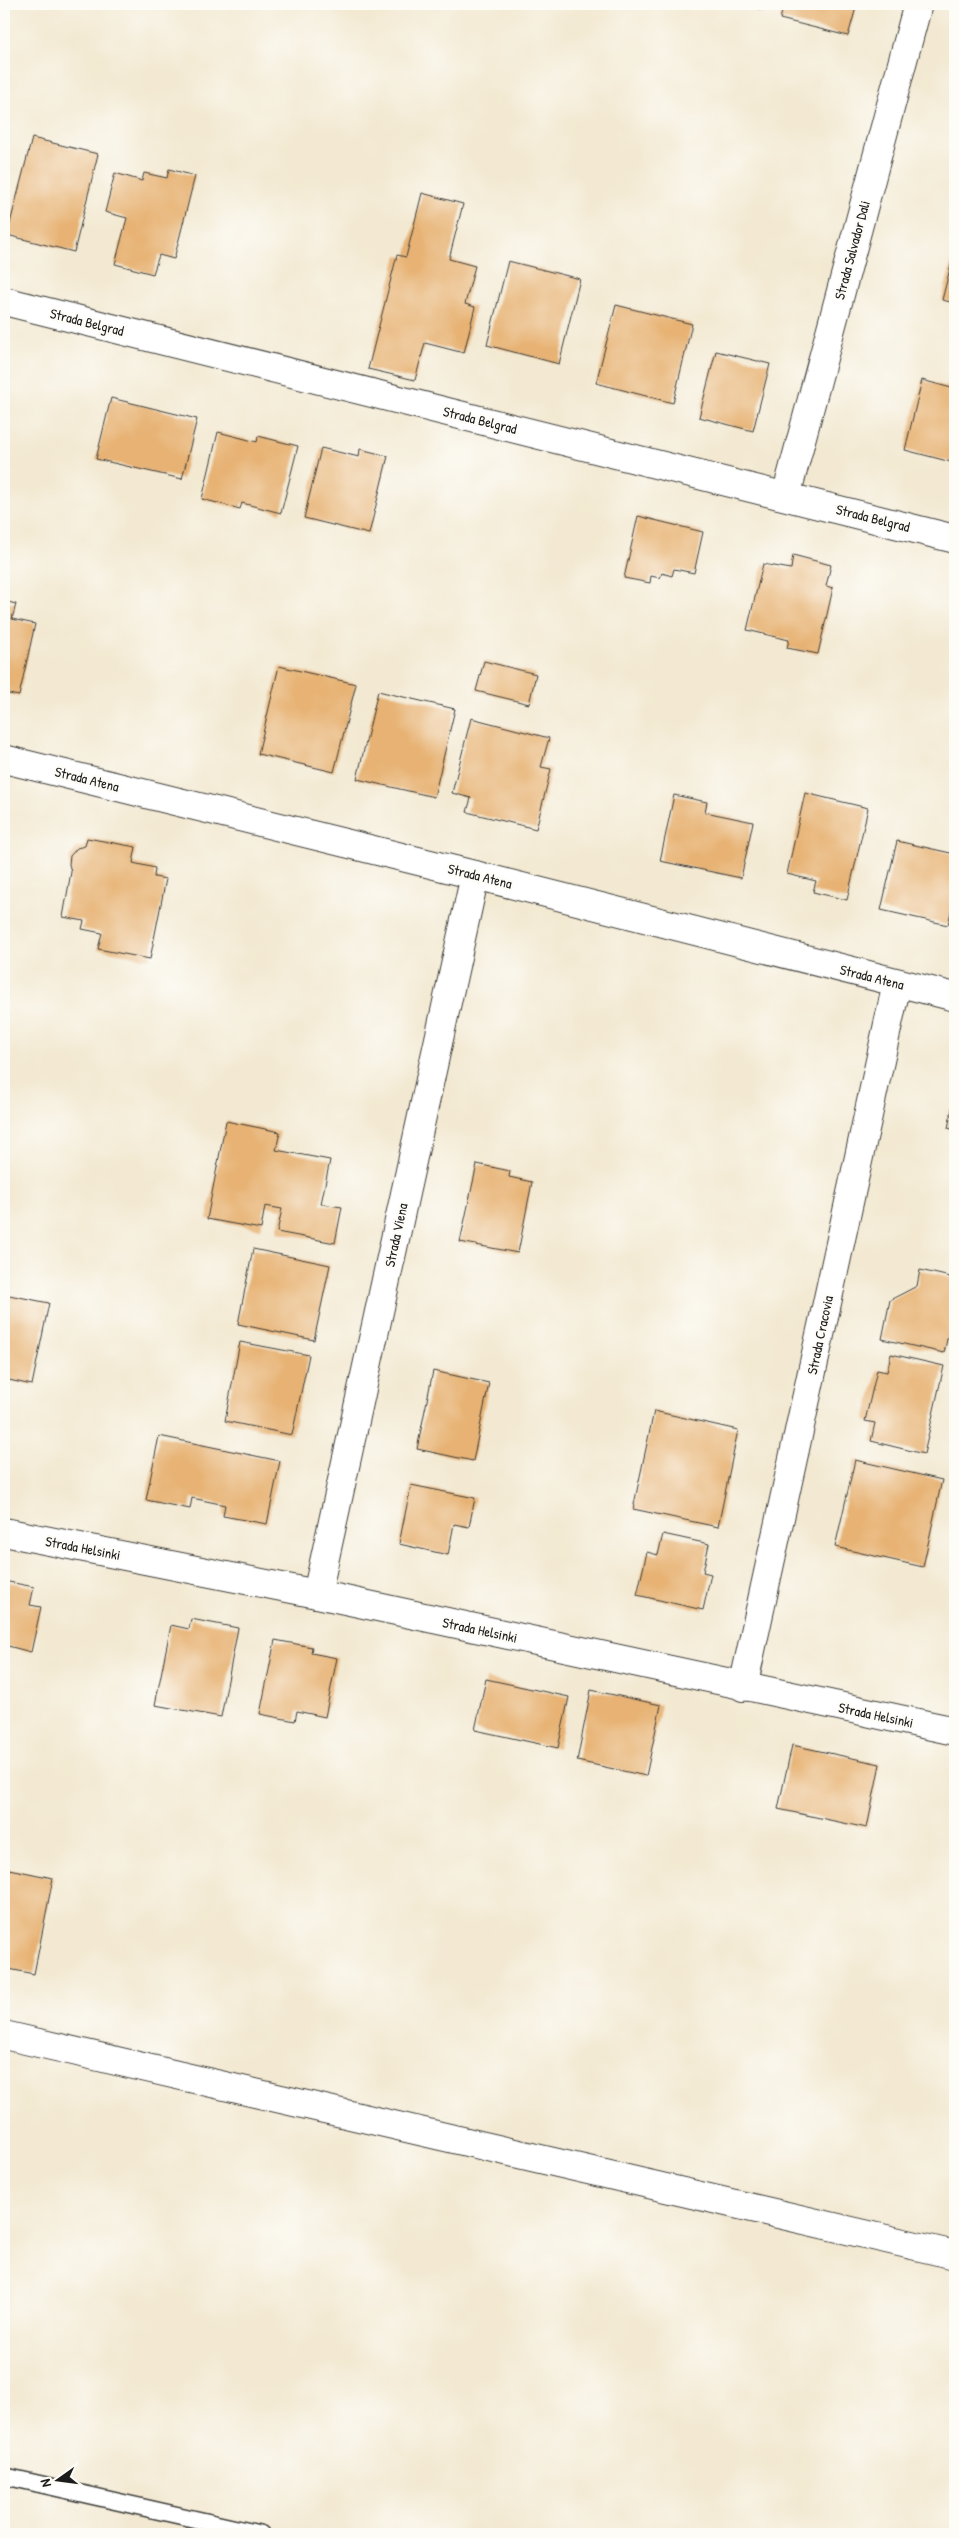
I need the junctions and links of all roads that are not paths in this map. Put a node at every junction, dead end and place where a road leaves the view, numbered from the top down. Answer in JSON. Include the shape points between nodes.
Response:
{"nodes":[{"id":1,"x":918,"y":4,"type":"edge"},
{"id":2,"x":4,"y":301,"type":"edge"},
{"id":3,"x":786,"y":496,"type":"junction"},
{"id":4,"x":955,"y":539,"type":"edge"},
{"id":5,"x":4,"y":759,"type":"edge"},
{"id":6,"x":475,"y":875,"type":"junction"},
{"id":7,"x":897,"y":983,"type":"junction"},
{"id":8,"x":955,"y":998,"type":"edge"},
{"id":9,"x":4,"y":1532,"type":"edge"},
{"id":10,"x":318,"y":1594,"type":"junction"},
{"id":11,"x":743,"y":1687,"type":"junction"},
{"id":12,"x":955,"y":1732,"type":"edge"},
{"id":13,"x":4,"y":2035,"type":"edge"},
{"id":14,"x":955,"y":2255,"type":"edge"},
{"id":15,"x":4,"y":2476,"type":"edge"},
{"id":16,"x":261,"y":2534,"type":"edge"}],
"edges":[{"from":1,"to":3,"type":"street","name":"Strada Salvador Dali"},
{"from":2,"to":3,"type":"street","name":"Strada Belgrad"},
{"from":3,"to":4,"type":"street","name":"Strada Belgrad"},
{"from":5,"to":6,"type":"street","name":"Strada Atena"},
{"from":6,"to":7,"type":"street","name":"Strada Atena"},
{"from":6,"to":10,"type":"street","name":"Strada Viena"},
{"from":7,"to":8,"type":"street","name":"Strada Atena"},
{"from":7,"to":11,"type":"street","name":"Strada Cracovia"},
{"from":9,"to":10,"type":"street","name":"Strada Helsinki"},
{"from":10,"to":11,"type":"street","name":"Strada Helsinki"},
{"from":11,"to":12,"type":"street","name":"Strada Helsinki"},
{"from":13,"to":14,"type":"street"},
{"from":15,"to":16,"type":"lane"}]}
